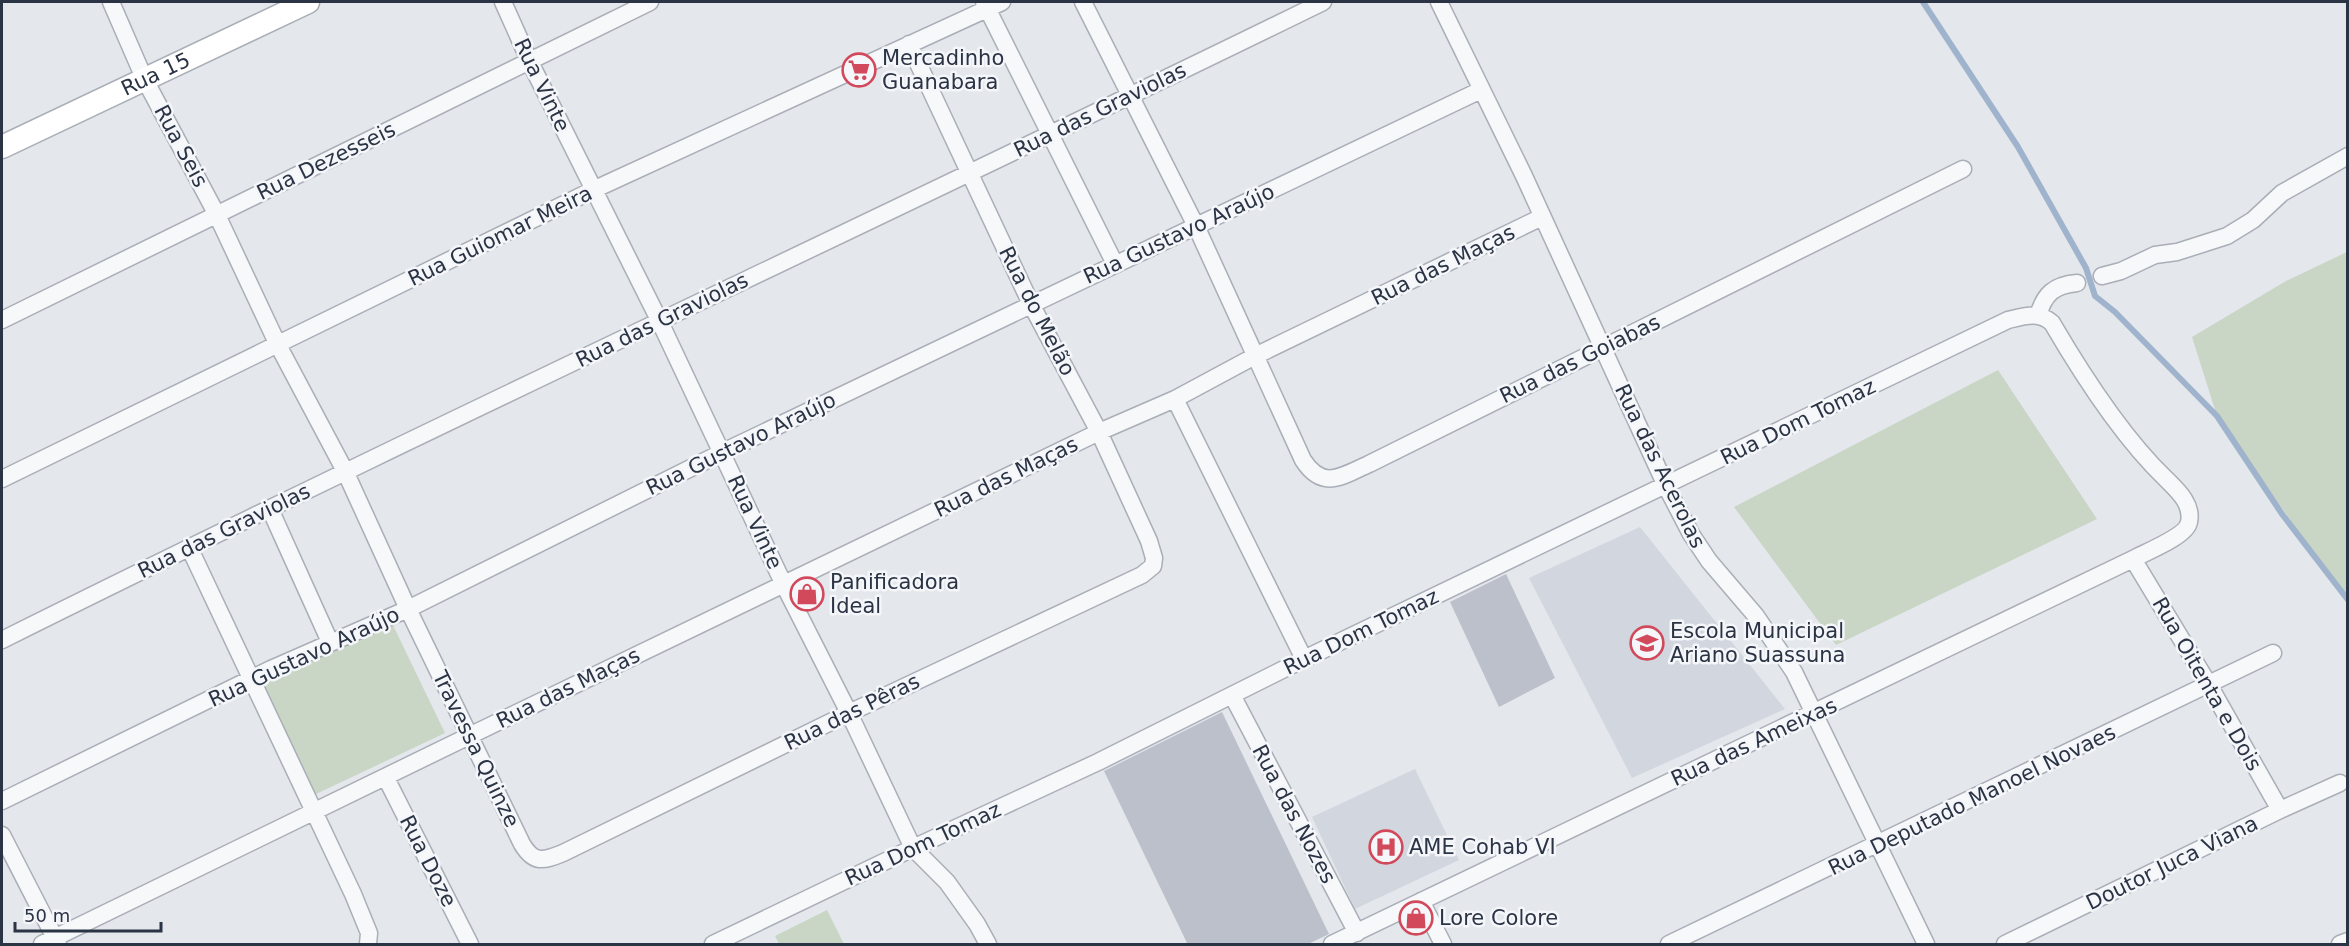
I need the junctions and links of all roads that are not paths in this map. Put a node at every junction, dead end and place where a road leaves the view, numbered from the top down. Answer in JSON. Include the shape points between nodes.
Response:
{"nodes":[{"id":1,"x":111,"y":2,"type":"edge"},
{"id":2,"x":503,"y":2,"type":"edge"},
{"id":3,"x":650,"y":2,"type":"edge"},
{"id":4,"x":1083,"y":2,"type":"edge"},
{"id":5,"x":1323,"y":2,"type":"edge"},
{"id":6,"x":1439,"y":2,"type":"edge"},
{"id":7,"x":991,"y":4,"type":"edge"},
{"id":8,"x":293,"y":5,"type":"edge"},
{"id":9,"x":909,"y":44,"type":"junction"},
{"id":10,"x":530,"y":60,"type":"junction"},
{"id":11,"x":144,"y":78,"type":"junction"},
{"id":12,"x":1481,"y":90,"type":"junction"},
{"id":13,"x":1131,"y":96,"type":"junction"},
{"id":14,"x":1052,"y":134,"type":"junction"},
{"id":15,"x":2,"y":147,"type":"edge"},
{"id":16,"x":2348,"y":156,"type":"edge"},
{"id":17,"x":1963,"y":169,"type":"dead end"},
{"id":18,"x":970,"y":173,"type":"junction"},
{"id":19,"x":593,"y":190,"type":"junction"},
{"id":20,"x":217,"y":215,"type":"junction"},
{"id":21,"x":1542,"y":218,"type":"junction"},
{"id":22,"x":1196,"y":226,"type":"junction"},
{"id":23,"x":1115,"y":264,"type":"junction"},
{"id":24,"x":2102,"y":276,"type":"dead end"},
{"id":25,"x":2077,"y":283,"type":"dead end"},
{"id":26,"x":1031,"y":304,"type":"junction"},
{"id":27,"x":2038,"y":316,"type":"junction"},
{"id":28,"x":2,"y":320,"type":"edge"},
{"id":29,"x":660,"y":322,"type":"junction"},
{"id":30,"x":278,"y":345,"type":"junction"},
{"id":31,"x":1603,"y":348,"type":"junction"},
{"id":32,"x":1255,"y":356,"type":"junction"},
{"id":33,"x":1175,"y":399,"type":"junction"},
{"id":34,"x":1099,"y":432,"type":"junction"},
{"id":35,"x":723,"y":452,"type":"junction"},
{"id":36,"x":345,"y":471,"type":"junction"},
{"id":37,"x":2,"y":479,"type":"edge"},
{"id":38,"x":1666,"y":486,"type":"junction"},
{"id":39,"x":270,"y":509,"type":"junction"},
{"id":40,"x":189,"y":547,"type":"junction"},
{"id":41,"x":2133,"y":559,"type":"junction"},
{"id":42,"x":1142,"y":575,"type":"joint"},
{"id":43,"x":784,"y":585,"type":"junction"},
{"id":44,"x":408,"y":609,"type":"junction"},
{"id":45,"x":2,"y":640,"type":"edge"},
{"id":46,"x":330,"y":642,"type":"junction"},
{"id":47,"x":2273,"y":653,"type":"dead end"},
{"id":48,"x":1304,"y":659,"type":"junction"},
{"id":49,"x":252,"y":679,"type":"junction"},
{"id":50,"x":2209,"y":686,"type":"junction"},
{"id":51,"x":1232,"y":695,"type":"junction"},
{"id":52,"x":849,"y":713,"type":"junction"},
{"id":53,"x":1814,"y":714,"type":"junction"},
{"id":54,"x":469,"y":736,"type":"junction"},
{"id":55,"x":386,"y":778,"type":"junction"},
{"id":56,"x":2340,"y":783,"type":"dead end"},
{"id":57,"x":2,"y":801,"type":"edge"},
{"id":58,"x":2280,"y":810,"type":"junction"},
{"id":59,"x":314,"y":812,"type":"junction"},
{"id":60,"x":2,"y":835,"type":"edge"},
{"id":61,"x":1878,"y":845,"type":"junction"},
{"id":62,"x":913,"y":848,"type":"junction"},
{"id":63,"x":563,"y":853,"type":"joint"},
{"id":64,"x":1421,"y":901,"type":"junction"},
{"id":65,"x":1357,"y":933,"type":"junction"},
{"id":66,"x":2348,"y":941,"type":"edge"},
{"id":67,"x":52,"y":942,"type":"edge"},
{"id":68,"x":368,"y":945,"type":"edge"},
{"id":69,"x":470,"y":945,"type":"edge"},
{"id":70,"x":713,"y":945,"type":"edge"},
{"id":71,"x":988,"y":945,"type":"edge"},
{"id":72,"x":1332,"y":945,"type":"edge"},
{"id":73,"x":1443,"y":945,"type":"edge"},
{"id":74,"x":1669,"y":945,"type":"edge"},
{"id":75,"x":1926,"y":945,"type":"edge"},
{"id":76,"x":2005,"y":945,"type":"edge"},
{"id":77,"x":2340,"y":945,"type":"edge"}],
"edges":[{"from":1,"to":11,"type":"street","name":"Rua Seis"},
{"from":2,"to":10,"type":"street","name":"Rua Vinte"},
{"from":3,"to":10,"type":"street","name":"Rua Dezesseis"},
{"from":4,"to":13,"type":"street","name":"Rua das Goiabas"},
{"from":5,"to":13,"type":"street","name":"Rua das Graviolas"},
{"from":6,"to":12,"type":"street","name":"Rua das Acerolas"},
{"from":7,"to":9,"type":"street","name":"Rua Guiomar Meira"},
{"from":7,"to":14,"type":"street"},
{"from":8,"to":11,"type":"main road","name":"Rua 15"},
{"from":9,"to":18,"type":"street","name":"Rua do Melão"},
{"from":9,"to":19,"type":"street","name":"Rua Guiomar Meira"},
{"from":10,"to":19,"type":"street","name":"Rua Vinte"},
{"from":10,"to":20,"type":"street","name":"Rua Dezesseis"},
{"from":11,"to":15,"type":"main road","name":"Rua 15"},
{"from":11,"to":20,"type":"street","name":"Rua Seis"},
{"from":12,"to":21,"type":"street","name":"Rua das Acerolas"},
{"from":12,"to":22,"type":"street","name":"Rua Gustavo Araújo"},
{"from":13,"to":14,"type":"street","name":"Rua das Graviolas"},
{"from":13,"to":22,"type":"street","name":"Rua das Goiabas"},
{"from":14,"to":18,"type":"street","name":"Rua das Graviolas"},
{"from":14,"to":23,"type":"street"},
{"from":16,"to":24,"type":"street","via":[[2282,193],[2253,220],[2227,236],[2155,255]]},
{"from":17,"to":31,"type":"street","name":"Rua das Goiabas"},
{"from":18,"to":26,"type":"street","name":"Rua do Melão"},
{"from":18,"to":29,"type":"street","name":"Rua das Graviolas"},
{"from":19,"to":29,"type":"street","name":"Rua Vinte"},
{"from":19,"to":30,"type":"street","name":"Rua Guiomar Meira"},
{"from":20,"to":28,"type":"street","name":"Rua Dezesseis"},
{"from":20,"to":30,"type":"street","name":"Rua Seis"},
{"from":21,"to":31,"type":"street","name":"Rua das Acerolas"},
{"from":21,"to":32,"type":"street","name":"Rua das Maças"},
{"from":22,"to":23,"type":"street","name":"Rua Gustavo Araújo"},
{"from":22,"to":32,"type":"street","name":"Rua das Goiabas"},
{"from":23,"to":26,"type":"street","name":"Rua Gustavo Araújo"},
{"from":25,"to":27,"type":"street","via":[[2049,292]]},
{"from":26,"to":34,"type":"street","name":"Rua do Melão"},
{"from":26,"to":35,"type":"street","name":"Rua Gustavo Araújo"},
{"from":27,"to":38,"type":"street","name":"Rua Dom Tomaz","via":[[2008,320]]},
{"from":27,"to":41,"type":"street","name":"Rua das Ameixas","via":[[2052,324],[2144,459],[2186,502],[2190,513],[2188,526],[2174,538]]},
{"from":29,"to":35,"type":"street","name":"Rua Vinte"},
{"from":29,"to":36,"type":"street","name":"Rua das Graviolas"},
{"from":30,"to":36,"type":"street","name":"Rua Seis"},
{"from":30,"to":37,"type":"street","name":"Rua Guiomar Meira"},
{"from":31,"to":32,"type":"street","name":"Rua das Goiabas","via":[[1369,464],[1330,479],[1315,476],[1303,460]]},
{"from":31,"to":38,"type":"street","name":"Rua das Acerolas"},
{"from":32,"to":33,"type":"street","name":"Rua das Maças"},
{"from":33,"to":34,"type":"street","name":"Rua das Maças"},
{"from":33,"to":48,"type":"street"},
{"from":34,"to":42,"type":"street","name":"Rua do Melão","via":[[1154,555],[1153,566]]},
{"from":34,"to":43,"type":"street","name":"Rua das Maças"},
{"from":35,"to":43,"type":"street","name":"Rua Vinte"},
{"from":35,"to":44,"type":"street","name":"Rua Gustavo Araújo"},
{"from":36,"to":39,"type":"street","name":"Rua das Graviolas"},
{"from":36,"to":44,"type":"street","name":"Travessa Quinze"},
{"from":38,"to":48,"type":"street","name":"Rua Dom Tomaz"},
{"from":38,"to":53,"type":"street","name":"Rua das Acerolas","via":[[1709,561],[1756,616],[1794,672]]},
{"from":39,"to":40,"type":"street","name":"Rua das Graviolas"},
{"from":39,"to":46,"type":"street"},
{"from":40,"to":45,"type":"street","name":"Rua das Graviolas"},
{"from":40,"to":49,"type":"street"},
{"from":41,"to":50,"type":"street","name":"Rua Oitenta e Dois"},
{"from":41,"to":53,"type":"street","name":"Rua das Ameixas"},
{"from":42,"to":52,"type":"street","name":"Rua das Pêras"},
{"from":43,"to":52,"type":"street","name":"Rua Vinte"},
{"from":43,"to":54,"type":"street","name":"Rua das Maças"},
{"from":44,"to":46,"type":"street","name":"Rua Gustavo Araújo"},
{"from":44,"to":54,"type":"street","name":"Travessa Quinze"},
{"from":46,"to":49,"type":"street","name":"Rua Gustavo Araújo"},
{"from":47,"to":50,"type":"street","name":"Rua Deputado Manoel Novaes"},
{"from":48,"to":51,"type":"street","name":"Rua Dom Tomaz"},
{"from":49,"to":57,"type":"street","name":"Rua Gustavo Araújo"},
{"from":49,"to":59,"type":"street"},
{"from":50,"to":58,"type":"street","name":"Rua Oitenta e Dois"},
{"from":50,"to":61,"type":"street","name":"Rua Deputado Manoel Novaes"},
{"from":51,"to":62,"type":"street","name":"Rua Dom Tomaz"},
{"from":51,"to":65,"type":"street","name":"Rua das Nozes"},
{"from":52,"to":62,"type":"street","name":"Rua Vinte"},
{"from":52,"to":63,"type":"street","name":"Rua das Pêras"},
{"from":53,"to":61,"type":"street","name":"Rua das Acerolas"},
{"from":53,"to":64,"type":"street","name":"Rua das Ameixas"},
{"from":54,"to":55,"type":"street","name":"Rua das Maças"},
{"from":54,"to":63,"type":"street","name":"Travessa Quinze","via":[[527,853],[537,859]]},
{"from":55,"to":59,"type":"street"},
{"from":55,"to":69,"type":"street","name":"Rua Doze"},
{"from":56,"to":58,"type":"street","name":"Doutor Juca Viana"},
{"from":58,"to":76,"type":"street","name":"Doutor Juca Viana"},
{"from":59,"to":67,"type":"street"},
{"from":59,"to":68,"type":"street","via":[[363,918],[369,933]]},
{"from":60,"to":67,"type":"street"},
{"from":61,"to":74,"type":"street","name":"Rua Deputado Manoel Novaes"},
{"from":61,"to":75,"type":"street","name":"Rua das Acerolas"},
{"from":62,"to":70,"type":"street","name":"Rua Dom Tomaz"},
{"from":62,"to":71,"type":"street","name":"Rua Vinte","via":[[947,882]]},
{"from":64,"to":65,"type":"street","name":"Rua das Ameixas"},
{"from":64,"to":73,"type":"street"},
{"from":65,"to":72,"type":"street","name":"Rua das Ameixas"},
{"from":66,"to":77,"type":"street"}]}
